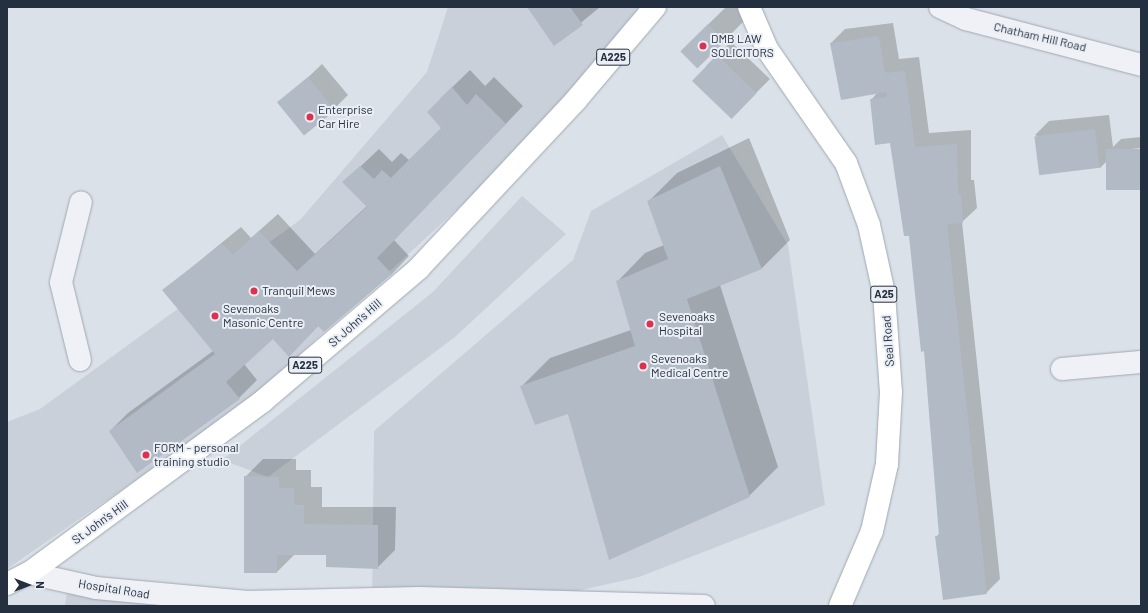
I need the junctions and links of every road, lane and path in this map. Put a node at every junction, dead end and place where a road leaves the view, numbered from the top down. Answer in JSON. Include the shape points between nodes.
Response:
{"nodes":[{"id":1,"x":655,"y":7,"type":"edge"},
{"id":2,"x":749,"y":7,"type":"edge"},
{"id":3,"x":940,"y":7,"type":"edge"},
{"id":4,"x":1141,"y":65,"type":"edge"},
{"id":5,"x":81,"y":202,"type":"dead end"},
{"id":6,"x":80,"y":360,"type":"dead end"},
{"id":7,"x":1141,"y":362,"type":"edge"},
{"id":8,"x":1062,"y":370,"type":"dead end"},
{"id":9,"x":29,"y":573,"type":"junction"},
{"id":10,"x":7,"y":584,"type":"edge"},
{"id":11,"x":704,"y":606,"type":"edge"},
{"id":12,"x":840,"y":606,"type":"edge"}],
"edges":[{"from":1,"to":9,"type":"main road","name":"St John's Hill","number":"A225","via":[[576,100],[419,268],[263,401]]},
{"from":2,"to":12,"type":"main road","name":"Seal Road","number":"A25","via":[[766,49],[846,163],[880,270],[890,358],[887,464],[872,531]]},
{"from":3,"to":4,"type":"street","name":"Chatham Hill Road","via":[[966,19]]},
{"from":5,"to":6,"type":"street","via":[[61,282]]},
{"from":7,"to":8,"type":"street"},
{"from":9,"to":10,"type":"main road","name":"St John's Hill","number":"A225"},
{"from":9,"to":11,"type":"street","name":"Hospital Road","via":[[96,588],[185,599],[247,602],[419,598]]}]}
